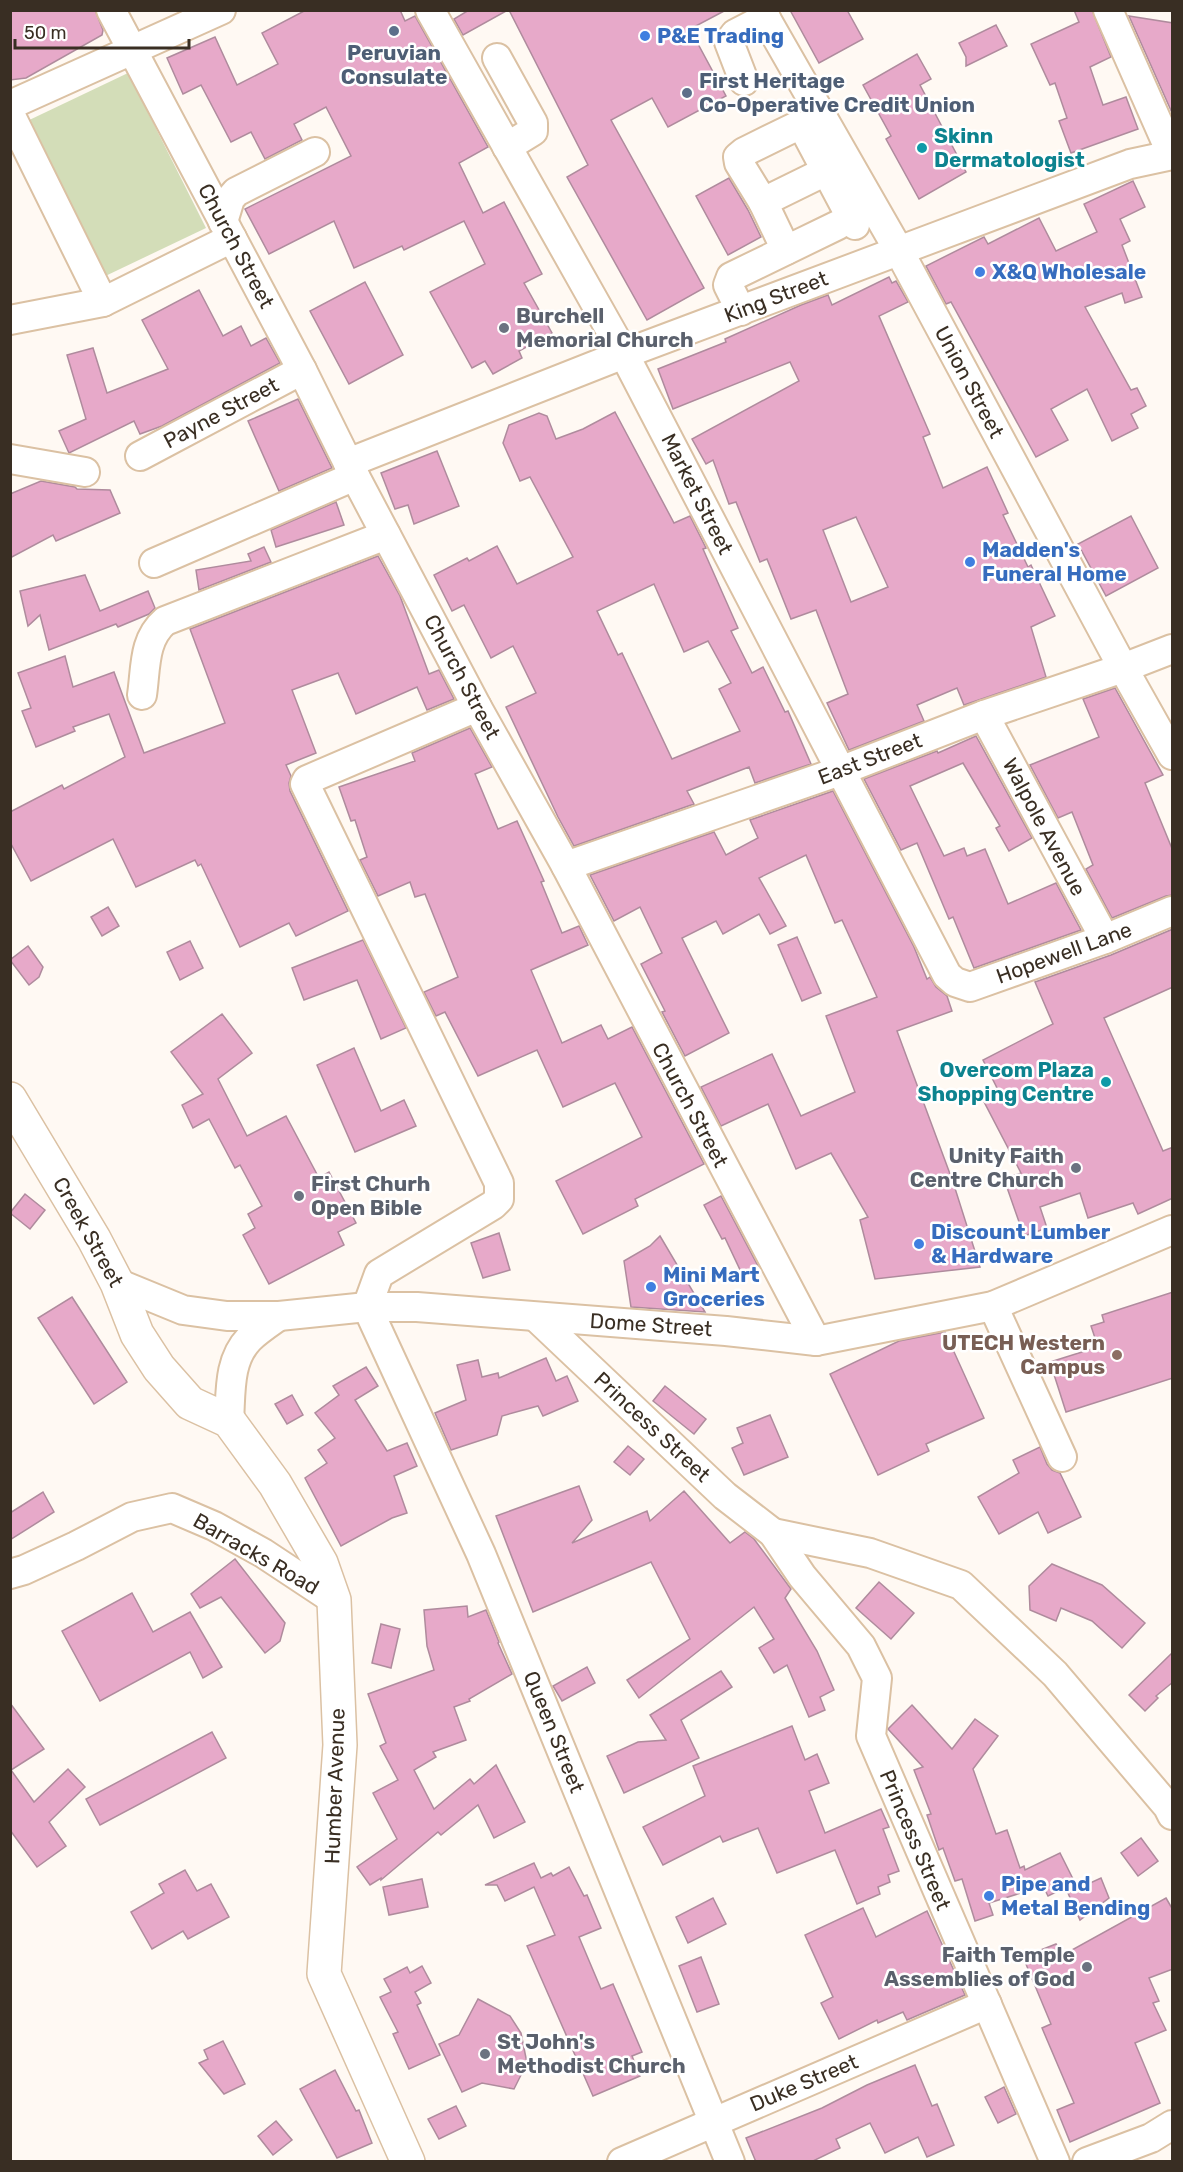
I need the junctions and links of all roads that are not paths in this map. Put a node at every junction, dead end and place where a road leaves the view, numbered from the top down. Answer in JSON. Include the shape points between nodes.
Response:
{"nodes":[{"id":1,"x":111,"y":10,"type":"edge"},
{"id":2,"x":221,"y":10,"type":"edge"},
{"id":3,"x":430,"y":10,"type":"edge"},
{"id":4,"x":1108,"y":10,"type":"edge"},
{"id":5,"x":764,"y":14,"type":"edge"},
{"id":6,"x":132,"y":50,"type":"junction"},
{"id":7,"x":497,"y":58,"type":"dead end"},
{"id":8,"x":744,"y":81,"type":"dead end"},
{"id":9,"x":10,"y":105,"type":"edge"},
{"id":10,"x":10,"y":114,"type":"edge"},
{"id":11,"x":507,"y":147,"type":"junction"},
{"id":12,"x":315,"y":152,"type":"dead end"},
{"id":13,"x":1172,"y":155,"type":"edge"},
{"id":14,"x":818,"y":175,"type":"dead end"},
{"id":15,"x":763,"y":202,"type":"junction"},
{"id":16,"x":228,"y":230,"type":"junction"},
{"id":17,"x":786,"y":250,"type":"junction"},
{"id":18,"x":899,"y":250,"type":"junction"},
{"id":19,"x":103,"y":302,"type":"junction"},
{"id":20,"x":741,"y":311,"type":"junction"},
{"id":21,"x":10,"y":320,"type":"edge"},
{"id":22,"x":624,"y":354,"type":"junction"},
{"id":23,"x":302,"y":370,"type":"junction"},
{"id":24,"x":140,"y":456,"type":"dead end"},
{"id":25,"x":10,"y":459,"type":"edge"},
{"id":26,"x":352,"y":469,"type":"junction"},
{"id":27,"x":85,"y":472,"type":"dead end"},
{"id":28,"x":386,"y":535,"type":"junction"},
{"id":29,"x":154,"y":563,"type":"dead end"},
{"id":30,"x":1173,"y":649,"type":"edge"},
{"id":31,"x":1123,"y":669,"type":"junction"},
{"id":32,"x":142,"y":696,"type":"dead end"},
{"id":33,"x":477,"y":707,"type":"junction"},
{"id":34,"x":984,"y":715,"type":"junction"},
{"id":35,"x":1173,"y":755,"type":"edge"},
{"id":36,"x":840,"y":771,"type":"junction"},
{"id":37,"x":566,"y":867,"type":"junction"},
{"id":38,"x":1173,"y":911,"type":"edge"},
{"id":39,"x":1105,"y":939,"type":"junction"},
{"id":40,"x":955,"y":982,"type":"joint"},
{"id":41,"x":10,"y":1099,"type":"edge"},
{"id":42,"x":1173,"y":1230,"type":"edge"},
{"id":43,"x":117,"y":1283,"type":"junction"},
{"id":44,"x":367,"y":1306,"type":"junction"},
{"id":45,"x":993,"y":1306,"type":"junction"},
{"id":46,"x":279,"y":1316,"type":"junction"},
{"id":47,"x":536,"y":1317,"type":"junction"},
{"id":48,"x":816,"y":1341,"type":"junction"},
{"id":49,"x":230,"y":1421,"type":"junction"},
{"id":50,"x":1062,"y":1457,"type":"dead end"},
{"id":51,"x":772,"y":1533,"type":"junction"},
{"id":52,"x":10,"y":1574,"type":"edge"},
{"id":53,"x":334,"y":1600,"type":"junction"},
{"id":54,"x":1173,"y":1815,"type":"edge"},
{"id":55,"x":987,"y":2004,"type":"junction"},
{"id":56,"x":715,"y":2121,"type":"junction"},
{"id":57,"x":1173,"y":2125,"type":"edge"},
{"id":58,"x":408,"y":2162,"type":"edge"},
{"id":59,"x":622,"y":2162,"type":"edge"},
{"id":60,"x":730,"y":2162,"type":"edge"},
{"id":61,"x":1055,"y":2162,"type":"edge"},
{"id":62,"x":1087,"y":2162,"type":"edge"}],
"edges":[{"from":1,"to":6,"type":"street","name":"Church Street"},
{"from":2,"to":6,"type":"street"},
{"from":3,"to":11,"type":"street","name":"Market Street"},
{"from":4,"to":13,"type":"street"},
{"from":5,"to":8,"type":"street","via":[[729,42]]},
{"from":5,"to":18,"type":"street","name":"Union Street"},
{"from":6,"to":9,"type":"street"},
{"from":6,"to":16,"type":"street","name":"Church Street"},
{"from":7,"to":11,"type":"street","via":[[533,123],[533,131]]},
{"from":10,"to":19,"type":"street"},
{"from":11,"to":22,"type":"street","name":"Market Street"},
{"from":12,"to":16,"type":"street","via":[[236,192],[230,199]]},
{"from":13,"to":18,"type":"street","name":"King Street","via":[[1130,164]]},
{"from":14,"to":15,"type":"street"},
{"from":15,"to":17,"type":"street"},
{"from":15,"to":17,"type":"street","via":[[738,157],[797,126],[803,127],[847,225]]},
{"from":16,"to":19,"type":"street"},
{"from":16,"to":23,"type":"street","name":"Church Street"},
{"from":17,"to":20,"type":"street","via":[[731,277],[728,285]]},
{"from":18,"to":20,"type":"street","name":"King Street"},
{"from":18,"to":31,"type":"street","name":"Union Street"},
{"from":19,"to":21,"type":"street"},
{"from":20,"to":22,"type":"street","name":"King Street"},
{"from":22,"to":26,"type":"street","name":"King Street"},
{"from":22,"to":36,"type":"street","name":"Market Street"},
{"from":23,"to":24,"type":"street","name":"Payne Street"},
{"from":23,"to":26,"type":"street","name":"Church Street"},
{"from":25,"to":27,"type":"street"},
{"from":26,"to":28,"type":"street","name":"Church Street"},
{"from":26,"to":29,"type":"street","name":"King Street"},
{"from":28,"to":32,"type":"street","via":[[165,621],[148,644]]},
{"from":28,"to":33,"type":"street","name":"Church Street"},
{"from":30,"to":31,"type":"street","name":"East Street"},
{"from":31,"to":34,"type":"street","name":"East Street"},
{"from":31,"to":35,"type":"street","name":"Union Street"},
{"from":33,"to":37,"type":"street","name":"Church Street"},
{"from":33,"to":44,"type":"street","via":[[305,784],[499,1183],[499,1199],[493,1205],[379,1274]]},
{"from":34,"to":36,"type":"street","name":"East Street"},
{"from":34,"to":39,"type":"street","name":"Walpole Avenue"},
{"from":36,"to":37,"type":"street","name":"East Street"},
{"from":36,"to":40,"type":"street","name":"Market Street","via":[[947,975]]},
{"from":37,"to":48,"type":"street","name":"Church Street"},
{"from":38,"to":39,"type":"street","name":"Hopewell Lane"},
{"from":39,"to":40,"type":"street","name":"Hopewell Lane","via":[[970,987]]},
{"from":41,"to":43,"type":"main road","name":"Creek Street"},
{"from":42,"to":45,"type":"street","name":"Dome Street"},
{"from":43,"to":46,"type":"street","name":"Dome Street","via":[[183,1310],[227,1316]]},
{"from":43,"to":49,"type":"main road","name":"Creek Street","via":[[138,1334],[159,1368],[190,1403]]},
{"from":44,"to":46,"type":"street","name":"Dome Street"},
{"from":44,"to":47,"type":"street","name":"Dome Street"},
{"from":44,"to":56,"type":"street","name":"Queen Street","via":[[481,1554]]},
{"from":45,"to":48,"type":"street","name":"Dome Street"},
{"from":45,"to":50,"type":"street"},
{"from":46,"to":49,"type":"street","via":[[248,1340],[235,1362]]},
{"from":47,"to":48,"type":"street","name":"Dome Street"},
{"from":47,"to":51,"type":"street","name":"Princess Street","via":[[725,1496]]},
{"from":49,"to":53,"type":"main road","name":"Humber Avenue","via":[[275,1484],[321,1563]]},
{"from":51,"to":54,"type":"street","name":"Princess Street","via":[[870,1552],[961,1585],[1055,1674]]},
{"from":51,"to":55,"type":"street","name":"Princess Street","via":[[802,1576],[861,1646],[878,1678],[871,1736]]},
{"from":52,"to":53,"type":"street","name":"Barracks Road","via":[[132,1517],[172,1508],[263,1553]]},
{"from":53,"to":58,"type":"main road","name":"Humber Avenue","via":[[340,1745],[324,1974]]},
{"from":55,"to":56,"type":"street","name":"Duke Street"},
{"from":55,"to":61,"type":"street","name":"Princess Street"},
{"from":56,"to":59,"type":"street","name":"Duke Street"},
{"from":56,"to":60,"type":"street","name":"Queen Street"},
{"from":57,"to":62,"type":"street"}]}
